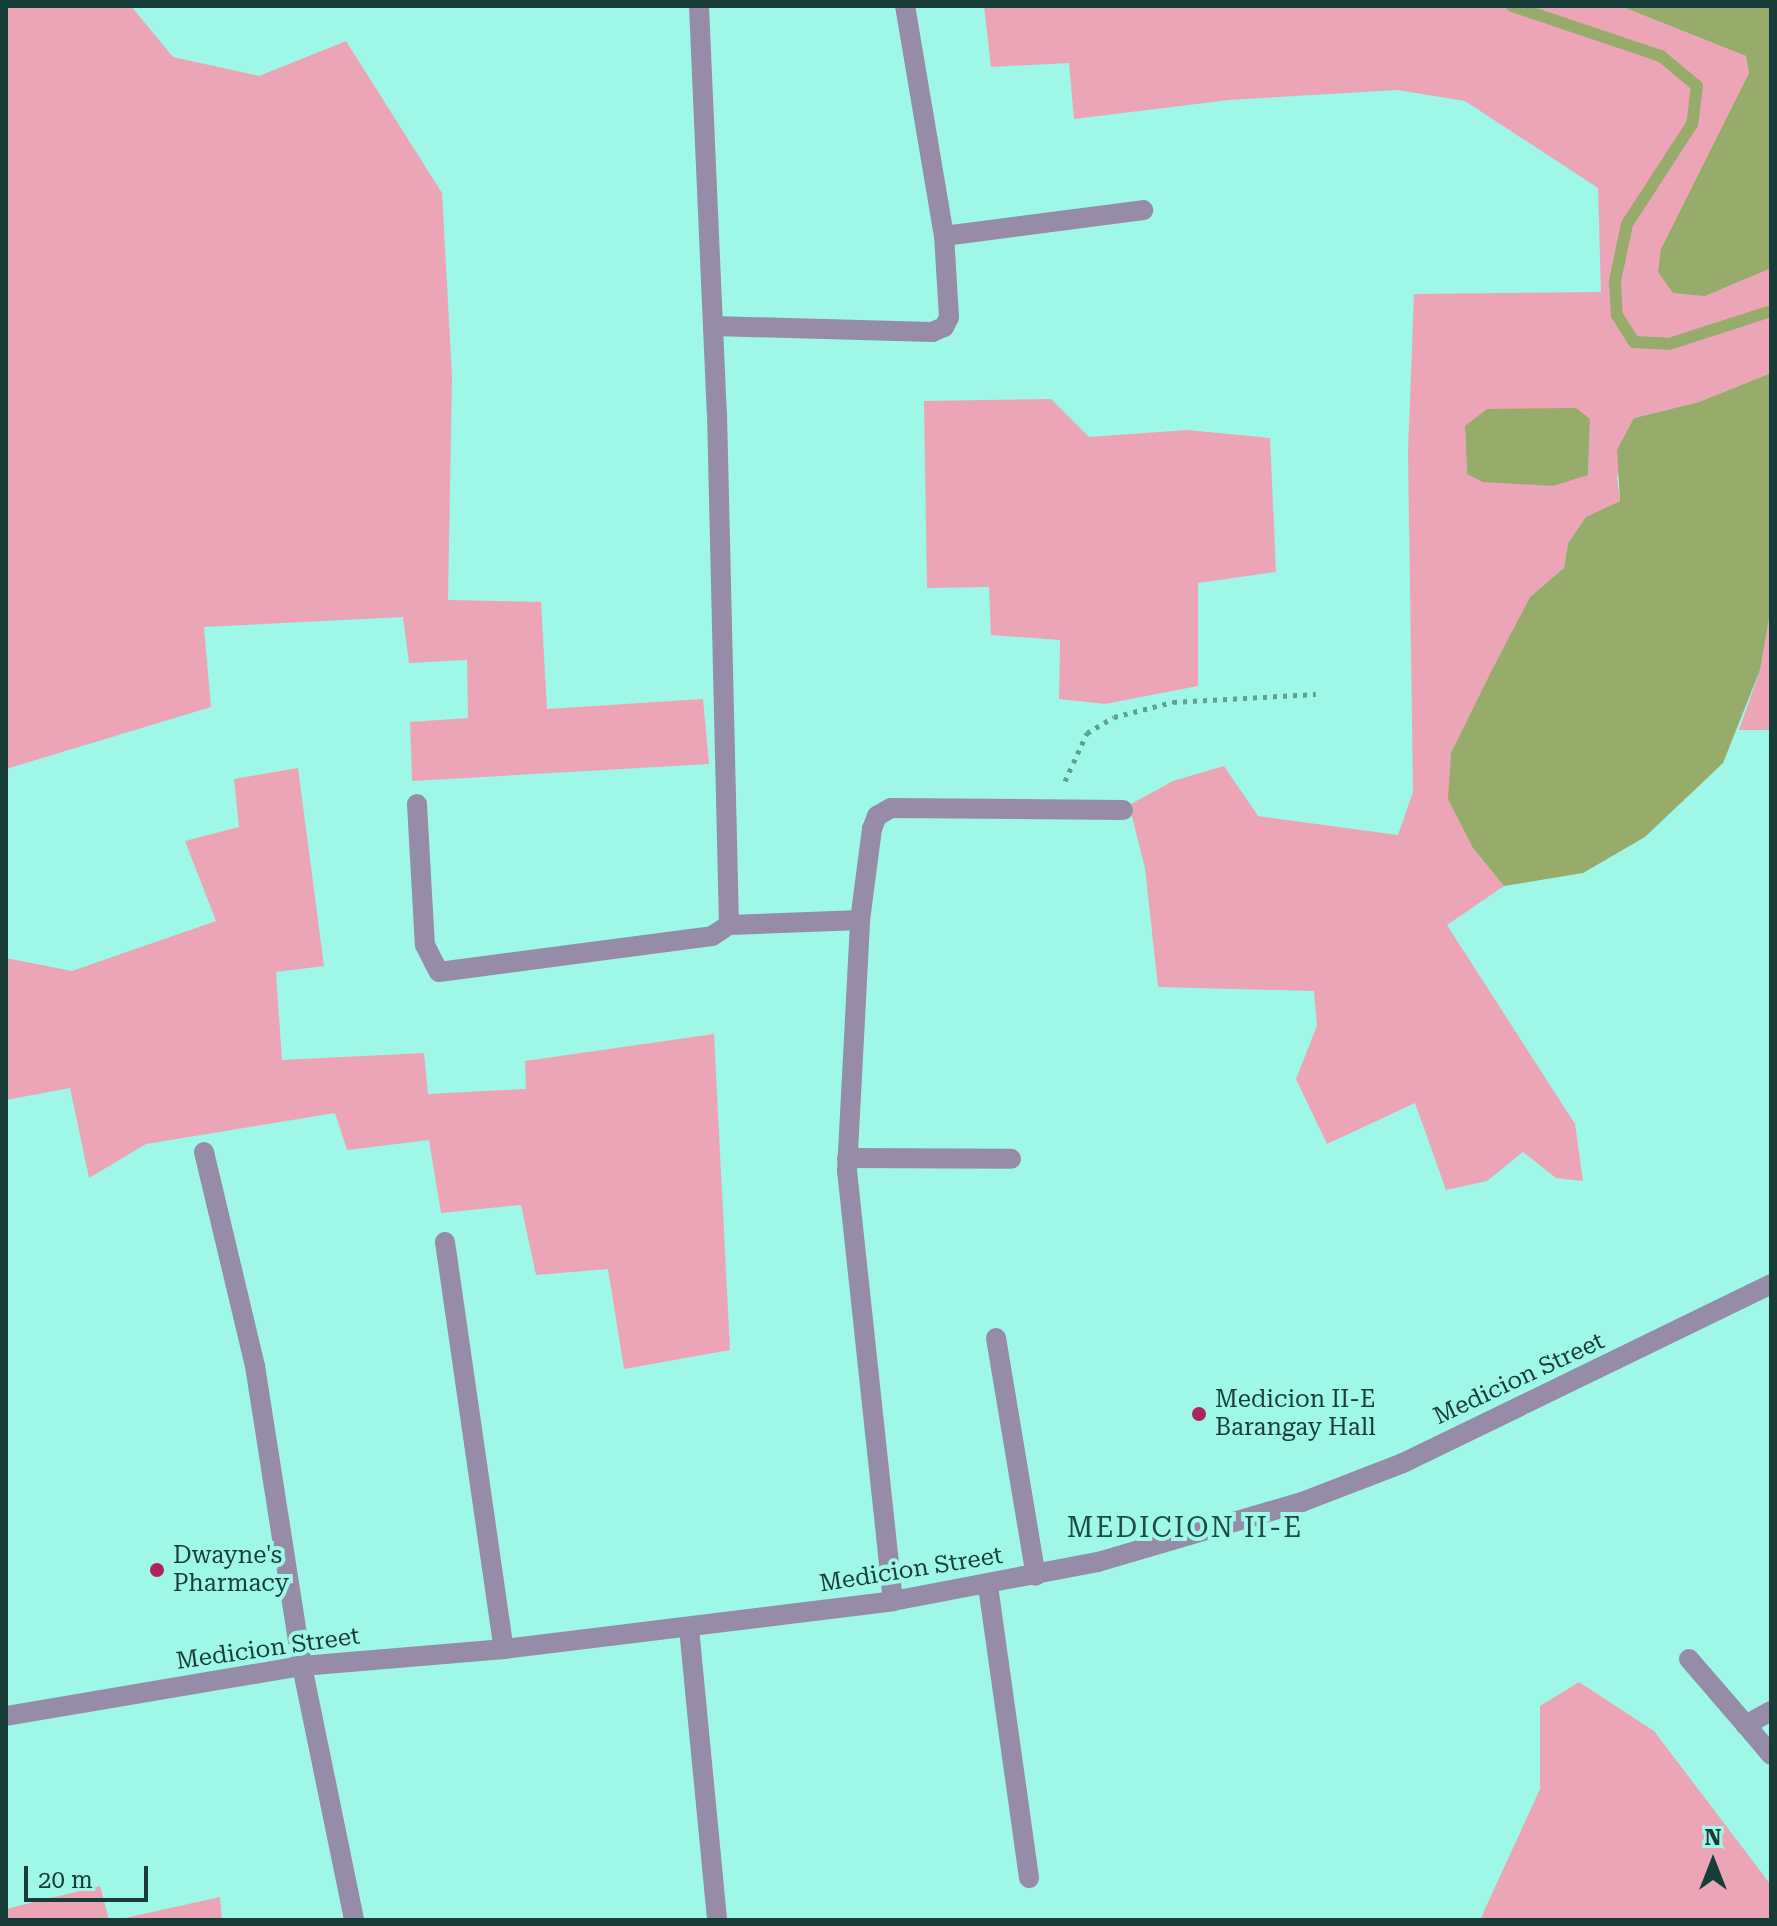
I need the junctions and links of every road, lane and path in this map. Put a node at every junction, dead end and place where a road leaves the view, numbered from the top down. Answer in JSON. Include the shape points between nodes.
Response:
{"nodes":[{"id":1,"x":699,"y":6,"type":"edge"},
{"id":2,"x":905,"y":6,"type":"edge"},
{"id":3,"x":1143,"y":210,"type":"dead end"},
{"id":4,"x":944,"y":236,"type":"junction"},
{"id":5,"x":713,"y":326,"type":"junction"},
{"id":6,"x":1316,"y":694,"type":"dead end"},
{"id":7,"x":417,"y":804,"type":"dead end"},
{"id":8,"x":1123,"y":810,"type":"dead end"},
{"id":9,"x":1052,"y":811,"type":"junction"},
{"id":10,"x":860,"y":920,"type":"junction"},
{"id":11,"x":729,"y":925,"type":"junction"},
{"id":12,"x":204,"y":1152,"type":"dead end"},
{"id":13,"x":847,"y":1158,"type":"junction"},
{"id":14,"x":1011,"y":1159,"type":"dead end"},
{"id":15,"x":445,"y":1242,"type":"dead end"},
{"id":16,"x":1771,"y":1284,"type":"edge"},
{"id":17,"x":996,"y":1338,"type":"dead end"},
{"id":18,"x":1036,"y":1576,"type":"junction"},
{"id":19,"x":988,"y":1586,"type":"junction"},
{"id":20,"x":893,"y":1601,"type":"junction"},
{"id":21,"x":689,"y":1628,"type":"junction"},
{"id":22,"x":504,"y":1649,"type":"junction"},
{"id":23,"x":1689,"y":1659,"type":"dead end"},
{"id":24,"x":302,"y":1666,"type":"junction"},
{"id":25,"x":1771,"y":1711,"type":"edge"},
{"id":26,"x":6,"y":1716,"type":"edge"},
{"id":27,"x":1746,"y":1725,"type":"junction"},
{"id":28,"x":1771,"y":1755,"type":"edge"},
{"id":29,"x":1029,"y":1878,"type":"dead end"},
{"id":30,"x":354,"y":1920,"type":"edge"},
{"id":31,"x":717,"y":1920,"type":"edge"}],
"edges":[{"from":1,"to":5,"type":"street"},
{"from":2,"to":4,"type":"street"},
{"from":3,"to":4,"type":"street"},
{"from":4,"to":5,"type":"street","via":[[949,317],[944,327],[932,332]]},
{"from":5,"to":11,"type":"street"},
{"from":6,"to":9,"type":"path","via":[[1173,702],[1114,717],[1087,733]]},
{"from":7,"to":11,"type":"street","via":[[425,945],[439,972],[712,936]]},
{"from":8,"to":9,"type":"street"},
{"from":9,"to":10,"type":"street","via":[[891,808],[877,816],[872,829]]},
{"from":10,"to":11,"type":"street"},
{"from":10,"to":13,"type":"street"},
{"from":12,"to":24,"type":"street","via":[[258,1380]]},
{"from":13,"to":14,"type":"street"},
{"from":13,"to":20,"type":"street"},
{"from":15,"to":22,"type":"street"},
{"from":16,"to":18,"type":"street","name":"Medicion Street","via":[[1403,1463],[1203,1533]]},
{"from":17,"to":18,"type":"street"},
{"from":18,"to":19,"type":"street","name":"Medicion Street"},
{"from":19,"to":20,"type":"street","name":"Medicion Street"},
{"from":19,"to":29,"type":"street"},
{"from":20,"to":21,"type":"street","name":"Medicion Street"},
{"from":21,"to":22,"type":"street","name":"Medicion Street"},
{"from":21,"to":31,"type":"street"},
{"from":22,"to":24,"type":"street","name":"Medicion Street"},
{"from":23,"to":27,"type":"street"},
{"from":24,"to":26,"type":"street","name":"Medicion Street"},
{"from":24,"to":30,"type":"street"},
{"from":25,"to":27,"type":"street"},
{"from":27,"to":28,"type":"street"}]}
